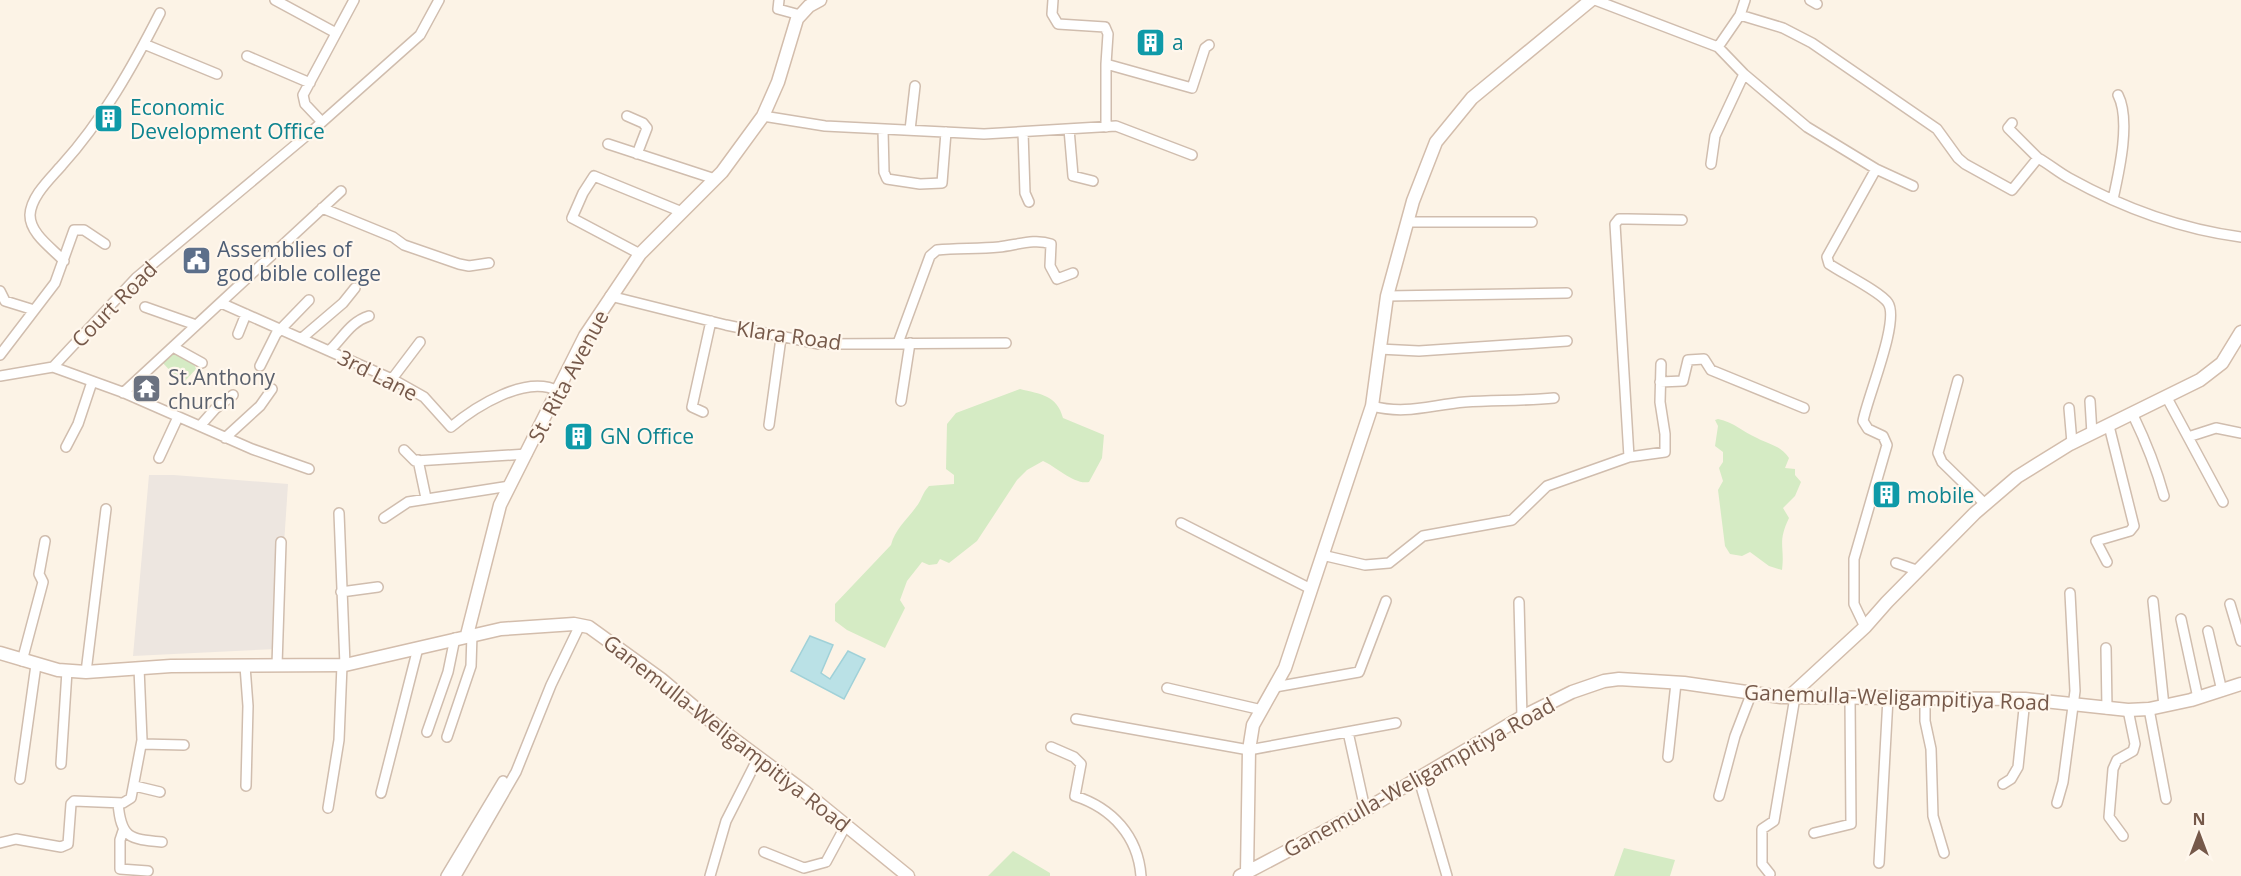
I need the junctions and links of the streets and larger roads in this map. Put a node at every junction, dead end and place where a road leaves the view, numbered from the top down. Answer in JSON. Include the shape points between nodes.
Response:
{"nodes":[{"id":1,"x":275,"y":0,"type":"edge"},
{"id":2,"x":354,"y":0,"type":"edge"},
{"id":3,"x":439,"y":0,"type":"edge"},
{"id":4,"x":779,"y":0,"type":"edge"},
{"id":5,"x":1053,"y":0,"type":"edge"},
{"id":6,"x":1593,"y":0,"type":"edge"},
{"id":7,"x":1745,"y":0,"type":"edge"},
{"id":8,"x":809,"y":5,"type":"edge"},
{"id":9,"x":160,"y":12,"type":"dead end"},
{"id":10,"x":1740,"y":15,"type":"junction"},
{"id":11,"x":336,"y":33,"type":"junction"},
{"id":12,"x":144,"y":44,"type":"junction"},
{"id":13,"x":1209,"y":45,"type":"dead end"},
{"id":14,"x":1718,"y":47,"type":"junction"},
{"id":15,"x":247,"y":56,"type":"dead end"},
{"id":16,"x":1106,"y":63,"type":"junction"},
{"id":17,"x":217,"y":74,"type":"dead end"},
{"id":18,"x":1744,"y":74,"type":"junction"},
{"id":19,"x":310,"y":83,"type":"junction"},
{"id":20,"x":915,"y":86,"type":"dead end"},
{"id":21,"x":2118,"y":95,"type":"dead end"},
{"id":22,"x":627,"y":116,"type":"dead end"},
{"id":23,"x":763,"y":116,"type":"junction"},
{"id":24,"x":322,"y":122,"type":"junction"},
{"id":25,"x":2012,"y":123,"type":"dead end"},
{"id":26,"x":1106,"y":127,"type":"junction"},
{"id":27,"x":1069,"y":129,"type":"junction"},
{"id":28,"x":883,"y":130,"type":"junction"},
{"id":29,"x":910,"y":130,"type":"junction"},
{"id":30,"x":946,"y":132,"type":"junction"},
{"id":31,"x":1023,"y":132,"type":"junction"},
{"id":32,"x":608,"y":144,"type":"dead end"},
{"id":33,"x":637,"y":154,"type":"junction"},
{"id":34,"x":1192,"y":155,"type":"dead end"},
{"id":35,"x":2038,"y":158,"type":"junction"},
{"id":36,"x":1711,"y":164,"type":"dead end"},
{"id":37,"x":1876,"y":169,"type":"junction"},
{"id":38,"x":715,"y":179,"type":"junction"},
{"id":39,"x":1093,"y":181,"type":"dead end"},
{"id":40,"x":1912,"y":186,"type":"dead end"},
{"id":41,"x":341,"y":191,"type":"dead end"},
{"id":42,"x":2113,"y":200,"type":"junction"},
{"id":43,"x":1029,"y":202,"type":"dead end"},
{"id":44,"x":322,"y":208,"type":"junction"},
{"id":45,"x":682,"y":212,"type":"junction"},
{"id":46,"x":1682,"y":220,"type":"dead end"},
{"id":47,"x":1408,"y":222,"type":"junction"},
{"id":48,"x":1532,"y":222,"type":"dead end"},
{"id":49,"x":2241,"y":237,"type":"edge"},
{"id":50,"x":105,"y":244,"type":"dead end"},
{"id":51,"x":640,"y":254,"type":"junction"},
{"id":52,"x":64,"y":261,"type":"junction"},
{"id":53,"x":489,"y":263,"type":"dead end"},
{"id":54,"x":1073,"y":273,"type":"dead end"},
{"id":55,"x":355,"y":288,"type":"dead end"},
{"id":56,"x":0,"y":291,"type":"edge"},
{"id":57,"x":1567,"y":293,"type":"dead end"},
{"id":58,"x":610,"y":296,"type":"junction"},
{"id":59,"x":1387,"y":296,"type":"junction"},
{"id":60,"x":309,"y":300,"type":"dead end"},
{"id":61,"x":221,"y":303,"type":"junction"},
{"id":62,"x":145,"y":307,"type":"dead end"},
{"id":63,"x":34,"y":310,"type":"junction"},
{"id":64,"x":246,"y":314,"type":"junction"},
{"id":65,"x":369,"y":316,"type":"dead end"},
{"id":66,"x":711,"y":321,"type":"junction"},
{"id":67,"x":196,"y":326,"type":"junction"},
{"id":68,"x":281,"y":330,"type":"junction"},
{"id":69,"x":2241,"y":332,"type":"edge"},
{"id":70,"x":238,"y":334,"type":"dead end"},
{"id":71,"x":781,"y":338,"type":"junction"},
{"id":72,"x":302,"y":339,"type":"junction"},
{"id":73,"x":1567,"y":341,"type":"dead end"},
{"id":74,"x":420,"y":342,"type":"dead end"},
{"id":75,"x":898,"y":343,"type":"junction"},
{"id":76,"x":910,"y":343,"type":"junction"},
{"id":77,"x":1006,"y":343,"type":"dead end"},
{"id":78,"x":173,"y":347,"type":"junction"},
{"id":79,"x":1379,"y":349,"type":"junction"},
{"id":80,"x":329,"y":351,"type":"junction"},
{"id":81,"x":0,"y":355,"type":"edge"},
{"id":82,"x":202,"y":363,"type":"dead end"},
{"id":83,"x":1661,"y":364,"type":"dead end"},
{"id":84,"x":260,"y":366,"type":"dead end"},
{"id":85,"x":53,"y":367,"type":"junction"},
{"id":86,"x":0,"y":376,"type":"edge"},
{"id":87,"x":392,"y":379,"type":"junction"},
{"id":88,"x":1958,"y":380,"type":"dead end"},
{"id":89,"x":92,"y":382,"type":"junction"},
{"id":90,"x":1660,"y":382,"type":"junction"},
{"id":91,"x":272,"y":389,"type":"dead end"},
{"id":92,"x":558,"y":391,"type":"junction"},
{"id":93,"x":123,"y":393,"type":"junction"},
{"id":94,"x":234,"y":395,"type":"dead end"},
{"id":95,"x":1554,"y":398,"type":"dead end"},
{"id":96,"x":2167,"y":398,"type":"junction"},
{"id":97,"x":901,"y":401,"type":"dead end"},
{"id":98,"x":2090,"y":401,"type":"dead end"},
{"id":99,"x":1372,"y":406,"type":"junction"},
{"id":100,"x":1804,"y":408,"type":"dead end"},
{"id":101,"x":2069,"y":408,"type":"dead end"},
{"id":102,"x":703,"y":412,"type":"dead end"},
{"id":103,"x":2133,"y":415,"type":"junction"},
{"id":104,"x":178,"y":417,"type":"junction"},
{"id":105,"x":769,"y":425,"type":"dead end"},
{"id":106,"x":200,"y":426,"type":"junction"},
{"id":107,"x":2109,"y":426,"type":"junction"},
{"id":108,"x":2241,"y":433,"type":"edge"},
{"id":109,"x":2092,"y":434,"type":"junction"},
{"id":110,"x":2188,"y":437,"type":"junction"},
{"id":111,"x":225,"y":438,"type":"junction"},
{"id":112,"x":2072,"y":443,"type":"junction"},
{"id":113,"x":66,"y":447,"type":"dead end"},
{"id":114,"x":404,"y":450,"type":"dead end"},
{"id":115,"x":527,"y":454,"type":"junction"},
{"id":116,"x":1629,"y":457,"type":"junction"},
{"id":117,"x":159,"y":458,"type":"dead end"},
{"id":118,"x":418,"y":460,"type":"junction"},
{"id":119,"x":309,"y":469,"type":"dead end"},
{"id":120,"x":510,"y":486,"type":"junction"},
{"id":121,"x":2164,"y":496,"type":"dead end"},
{"id":122,"x":426,"y":498,"type":"junction"},
{"id":123,"x":2223,"y":502,"type":"dead end"},
{"id":124,"x":1985,"y":504,"type":"junction"},
{"id":125,"x":106,"y":509,"type":"dead end"},
{"id":126,"x":339,"y":513,"type":"dead end"},
{"id":127,"x":384,"y":518,"type":"dead end"},
{"id":128,"x":1180,"y":523,"type":"dead end"},
{"id":129,"x":45,"y":541,"type":"dead end"},
{"id":130,"x":281,"y":542,"type":"dead end"},
{"id":131,"x":1322,"y":555,"type":"junction"},
{"id":132,"x":2107,"y":562,"type":"dead end"},
{"id":133,"x":1896,"y":563,"type":"dead end"},
{"id":134,"x":1919,"y":571,"type":"junction"},
{"id":135,"x":378,"y":587,"type":"dead end"},
{"id":136,"x":1311,"y":589,"type":"junction"},
{"id":137,"x":341,"y":592,"type":"junction"},
{"id":138,"x":2070,"y":593,"type":"dead end"},
{"id":139,"x":1386,"y":601,"type":"dead end"},
{"id":140,"x":2153,"y":601,"type":"dead end"},
{"id":141,"x":1519,"y":602,"type":"dead end"},
{"id":142,"x":2230,"y":604,"type":"dead end"},
{"id":143,"x":2181,"y":619,"type":"dead end"},
{"id":144,"x":580,"y":625,"type":"junction"},
{"id":145,"x":1865,"y":627,"type":"junction"},
{"id":146,"x":2208,"y":631,"type":"dead end"},
{"id":147,"x":465,"y":636,"type":"junction"},
{"id":148,"x":2241,"y":641,"type":"edge"},
{"id":149,"x":418,"y":648,"type":"junction"},
{"id":150,"x":2106,"y":648,"type":"dead end"},
{"id":151,"x":0,"y":653,"type":"edge"},
{"id":152,"x":22,"y":662,"type":"junction"},
{"id":153,"x":36,"y":665,"type":"junction"},
{"id":154,"x":276,"y":665,"type":"junction"},
{"id":155,"x":343,"y":665,"type":"junction"},
{"id":156,"x":245,"y":666,"type":"junction"},
{"id":157,"x":138,"y":668,"type":"junction"},
{"id":158,"x":67,"y":671,"type":"junction"},
{"id":159,"x":86,"y":672,"type":"junction"},
{"id":160,"x":1676,"y":682,"type":"junction"},
{"id":161,"x":2241,"y":684,"type":"edge"},
{"id":162,"x":1275,"y":687,"type":"junction"},
{"id":163,"x":1167,"y":688,"type":"dead end"},
{"id":164,"x":2222,"y":691,"type":"junction"},
{"id":165,"x":1752,"y":692,"type":"junction"},
{"id":166,"x":1792,"y":697,"type":"junction"},
{"id":167,"x":1925,"y":697,"type":"junction"},
{"id":168,"x":1850,"y":698,"type":"junction"},
{"id":169,"x":1888,"y":698,"type":"junction"},
{"id":170,"x":2198,"y":698,"type":"junction"},
{"id":171,"x":2025,"y":699,"type":"junction"},
{"id":172,"x":2073,"y":704,"type":"junction"},
{"id":173,"x":2164,"y":706,"type":"junction"},
{"id":174,"x":2107,"y":709,"type":"junction"},
{"id":175,"x":2149,"y":709,"type":"junction"},
{"id":176,"x":1262,"y":710,"type":"junction"},
{"id":177,"x":2128,"y":710,"type":"junction"},
{"id":178,"x":1522,"y":717,"type":"junction"},
{"id":179,"x":1076,"y":719,"type":"dead end"},
{"id":180,"x":1396,"y":723,"type":"dead end"},
{"id":181,"x":428,"y":732,"type":"dead end"},
{"id":182,"x":1348,"y":732,"type":"junction"},
{"id":183,"x":447,"y":737,"type":"dead end"},
{"id":184,"x":142,"y":744,"type":"junction"},
{"id":185,"x":184,"y":745,"type":"dead end"},
{"id":186,"x":1051,"y":747,"type":"dead end"},
{"id":187,"x":1249,"y":750,"type":"junction"},
{"id":188,"x":1668,"y":757,"type":"dead end"},
{"id":189,"x":758,"y":758,"type":"junction"},
{"id":190,"x":61,"y":764,"type":"dead end"},
{"id":191,"x":1418,"y":776,"type":"junction"},
{"id":192,"x":20,"y":779,"type":"dead end"},
{"id":193,"x":503,"y":781,"type":"dead end"},
{"id":194,"x":2003,"y":784,"type":"dead end"},
{"id":195,"x":135,"y":786,"type":"junction"},
{"id":196,"x":246,"y":786,"type":"dead end"},
{"id":197,"x":160,"y":792,"type":"dead end"},
{"id":198,"x":381,"y":793,"type":"dead end"},
{"id":199,"x":1719,"y":796,"type":"dead end"},
{"id":200,"x":2166,"y":799,"type":"dead end"},
{"id":201,"x":118,"y":803,"type":"junction"},
{"id":202,"x":2057,"y":803,"type":"dead end"},
{"id":203,"x":328,"y":807,"type":"dead end"},
{"id":204,"x":1365,"y":809,"type":"junction"},
{"id":205,"x":846,"y":825,"type":"junction"},
{"id":206,"x":123,"y":831,"type":"junction"},
{"id":207,"x":1814,"y":833,"type":"dead end"},
{"id":208,"x":2123,"y":836,"type":"dead end"},
{"id":209,"x":162,"y":842,"type":"dead end"},
{"id":210,"x":0,"y":843,"type":"edge"},
{"id":211,"x":764,"y":852,"type":"dead end"},
{"id":212,"x":1944,"y":853,"type":"dead end"},
{"id":213,"x":1879,"y":863,"type":"dead end"},
{"id":214,"x":148,"y":870,"type":"dead end"},
{"id":215,"x":1243,"y":874,"type":"edge"},
{"id":216,"x":1770,"y":874,"type":"dead end"},
{"id":217,"x":446,"y":876,"type":"edge"},
{"id":218,"x":456,"y":876,"type":"edge"},
{"id":219,"x":710,"y":876,"type":"edge"},
{"id":220,"x":908,"y":876,"type":"edge"},
{"id":221,"x":1141,"y":876,"type":"edge"},
{"id":222,"x":1447,"y":876,"type":"edge"}],
"edges":[{"from":1,"to":11,"type":"street"},
{"from":2,"to":11,"type":"street"},
{"from":3,"to":24,"type":"street","name":"Court Road","via":[[420,36]]},
{"from":4,"to":8,"type":"street","via":[[778,9]]},
{"from":5,"to":16,"type":"street","via":[[1052,14],[1058,24],[1105,27]]},
{"from":6,"to":14,"type":"street"},
{"from":6,"to":47,"type":"street","via":[[1472,99],[1454,120],[1436,142]]},
{"from":7,"to":10,"type":"street"},
{"from":8,"to":23,"type":"street","name":"St. Rita Avenue"},
{"from":9,"to":12,"type":"street"},
{"from":10,"to":14,"type":"street"},
{"from":10,"to":35,"type":"street","via":[[1783,28],[1812,43],[1937,129],[1965,164],[2012,190]]},
{"from":11,"to":19,"type":"street"},
{"from":12,"to":17,"type":"street"},
{"from":12,"to":52,"type":"street","via":[[86,139],[34,200],[32,227]]},
{"from":13,"to":16,"type":"street","via":[[1192,88]]},
{"from":14,"to":18,"type":"street"},
{"from":15,"to":19,"type":"street"},
{"from":16,"to":26,"type":"street"},
{"from":18,"to":36,"type":"street","via":[[1715,136]]},
{"from":18,"to":37,"type":"street","via":[[1807,127]]},
{"from":19,"to":24,"type":"street","via":[[303,95],[305,104]]},
{"from":20,"to":29,"type":"street"},
{"from":21,"to":42,"type":"street","via":[[2123,116]]},
{"from":22,"to":33,"type":"street","via":[[647,128]]},
{"from":23,"to":28,"type":"street"},
{"from":23,"to":38,"type":"street","name":"St. Rita Avenue"},
{"from":24,"to":85,"type":"street","name":"Court Road","via":[[136,278]]},
{"from":25,"to":35,"type":"street","via":[[2008,128]]},
{"from":26,"to":27,"type":"street"},
{"from":26,"to":34,"type":"street","via":[[1116,126]]},
{"from":27,"to":31,"type":"street"},
{"from":27,"to":39,"type":"street","via":[[1073,176]]},
{"from":28,"to":29,"type":"street"},
{"from":28,"to":30,"type":"street","via":[[887,179],[920,184],[942,183]]},
{"from":29,"to":30,"type":"street"},
{"from":30,"to":31,"type":"street"},
{"from":31,"to":43,"type":"street","via":[[1025,193]]},
{"from":32,"to":33,"type":"street"},
{"from":33,"to":38,"type":"street"},
{"from":35,"to":42,"type":"street"},
{"from":37,"to":40,"type":"street"},
{"from":37,"to":145,"type":"street","via":[[1827,257],[1829,264],[1885,300],[1890,311],[1885,344],[1863,421],[1868,429],[1883,436],[1887,445],[1854,559],[1854,604]]},
{"from":38,"to":45,"type":"street","name":"St. Rita Avenue"},
{"from":41,"to":44,"type":"street"},
{"from":42,"to":49,"type":"street","via":[[2176,225]]},
{"from":44,"to":53,"type":"street","via":[[404,245],[459,264]]},
{"from":44,"to":61,"type":"street"},
{"from":45,"to":51,"type":"street","name":"St. Rita Avenue"},
{"from":45,"to":51,"type":"street","via":[[594,176],[572,218]]},
{"from":46,"to":116,"type":"street","via":[[1619,219],[1615,224]]},
{"from":47,"to":48,"type":"street"},
{"from":47,"to":59,"type":"street"},
{"from":50,"to":52,"type":"street","via":[[84,230],[74,230]]},
{"from":51,"to":58,"type":"street","name":"St. Rita Avenue"},
{"from":52,"to":63,"type":"street","via":[[55,283]]},
{"from":54,"to":75,"type":"street","via":[[1057,279],[1050,266],[1051,244],[1046,242],[937,250],[930,256]]},
{"from":55,"to":72,"type":"street"},
{"from":56,"to":63,"type":"street","via":[[5,301]]},
{"from":57,"to":59,"type":"street"},
{"from":58,"to":66,"type":"street","name":"Klara Road"},
{"from":58,"to":92,"type":"street","name":"St. Rita Avenue"},
{"from":59,"to":79,"type":"street"},
{"from":60,"to":68,"type":"street"},
{"from":61,"to":64,"type":"street","name":"3rd Lane"},
{"from":61,"to":67,"type":"street"},
{"from":62,"to":67,"type":"street"},
{"from":63,"to":81,"type":"street"},
{"from":64,"to":68,"type":"street","name":"3rd Lane"},
{"from":64,"to":70,"type":"street"},
{"from":65,"to":80,"type":"street","via":[[351,326]]},
{"from":66,"to":71,"type":"street","name":"Klara Road"},
{"from":66,"to":102,"type":"street","via":[[692,407]]},
{"from":67,"to":78,"type":"street"},
{"from":68,"to":72,"type":"street","name":"3rd Lane"},
{"from":68,"to":84,"type":"street"},
{"from":69,"to":96,"type":"street","via":[[2233,349],[2214,371]]},
{"from":71,"to":75,"type":"street","name":"Klara Road","via":[[819,344]]},
{"from":71,"to":105,"type":"street"},
{"from":72,"to":80,"type":"street","name":"3rd Lane"},
{"from":73,"to":79,"type":"street","via":[[1419,351]]},
{"from":74,"to":87,"type":"street"},
{"from":75,"to":76,"type":"street","name":"Klara Road"},
{"from":76,"to":77,"type":"street","name":"Klara Road"},
{"from":76,"to":97,"type":"street"},
{"from":78,"to":82,"type":"street"},
{"from":78,"to":93,"type":"street"},
{"from":79,"to":99,"type":"street"},
{"from":80,"to":87,"type":"street","name":"3rd Lane"},
{"from":83,"to":90,"type":"street"},
{"from":85,"to":86,"type":"street"},
{"from":85,"to":89,"type":"street"},
{"from":87,"to":92,"type":"street","name":"3rd Lane","via":[[424,397],[451,427],[473,411],[521,389],[546,386]]},
{"from":88,"to":124,"type":"street","via":[[1938,453],[1942,462]]},
{"from":89,"to":93,"type":"street"},
{"from":89,"to":113,"type":"street"},
{"from":90,"to":100,"type":"street","via":[[1683,381],[1688,360],[1704,359],[1711,370]]},
{"from":90,"to":116,"type":"street","via":[[1665,452]]},
{"from":91,"to":111,"type":"street","via":[[260,406]]},
{"from":92,"to":115,"type":"street","name":"St. Rita Avenue"},
{"from":93,"to":104,"type":"street"},
{"from":94,"to":106,"type":"street"},
{"from":95,"to":99,"type":"street","via":[[1466,402],[1406,412]]},
{"from":96,"to":103,"type":"street"},
{"from":96,"to":110,"type":"street"},
{"from":98,"to":109,"type":"street"},
{"from":99,"to":131,"type":"street"},
{"from":101,"to":112,"type":"street"},
{"from":103,"to":107,"type":"street"},
{"from":103,"to":121,"type":"street","via":[[2155,462]]},
{"from":104,"to":106,"type":"street"},
{"from":104,"to":117,"type":"street"},
{"from":106,"to":111,"type":"street"},
{"from":107,"to":109,"type":"street"},
{"from":107,"to":132,"type":"street","via":[[2134,526],[2130,531],[2096,541]]},
{"from":108,"to":110,"type":"street","via":[[2216,428]]},
{"from":109,"to":112,"type":"street"},
{"from":110,"to":123,"type":"street"},
{"from":111,"to":119,"type":"street"},
{"from":112,"to":124,"type":"street","via":[[2032,465]]},
{"from":114,"to":118,"type":"street"},
{"from":115,"to":118,"type":"street"},
{"from":115,"to":120,"type":"street","name":"St. Rita Avenue"},
{"from":116,"to":131,"type":"street","via":[[1547,486],[1512,520],[1423,536],[1389,563],[1365,565]]},
{"from":118,"to":122,"type":"street"},
{"from":120,"to":122,"type":"street"},
{"from":120,"to":147,"type":"street","name":"St. Rita Avenue","via":[[500,505]]},
{"from":122,"to":127,"type":"street","via":[[408,502]]},
{"from":124,"to":134,"type":"street"},
{"from":125,"to":159,"type":"street"},
{"from":126,"to":137,"type":"street"},
{"from":128,"to":136,"type":"street"},
{"from":129,"to":152,"type":"street","via":[[39,574],[42,582]]},
{"from":130,"to":154,"type":"street"},
{"from":131,"to":136,"type":"street"},
{"from":133,"to":134,"type":"street"},
{"from":134,"to":145,"type":"street"},
{"from":135,"to":137,"type":"street"},
{"from":136,"to":162,"type":"street"},
{"from":137,"to":155,"type":"street"},
{"from":138,"to":172,"type":"street"},
{"from":139,"to":162,"type":"street","via":[[1359,672]]},
{"from":140,"to":173,"type":"street"},
{"from":141,"to":178,"type":"street"},
{"from":142,"to":148,"type":"street"},
{"from":143,"to":170,"type":"street"},
{"from":144,"to":147,"type":"street","name":"Ganemulla-Weligampitiya Road","via":[[547,624]]},
{"from":144,"to":189,"type":"street","name":"Ganemulla-Weligampitiya Road","via":[[589,627],[662,679]]},
{"from":144,"to":218,"type":"street","via":[[516,772]]},
{"from":145,"to":166,"type":"street"},
{"from":146,"to":164,"type":"street"},
{"from":147,"to":149,"type":"street","name":"Ganemulla-Weligampitiya Road"},
{"from":147,"to":181,"type":"street"},
{"from":147,"to":183,"type":"street","via":[[471,666]]},
{"from":149,"to":155,"type":"street","name":"Ganemulla-Weligampitiya Road"},
{"from":149,"to":198,"type":"street"},
{"from":150,"to":174,"type":"street"},
{"from":151,"to":152,"type":"street","name":"Ganemulla-Weligampitiya Road"},
{"from":152,"to":153,"type":"street","name":"Ganemulla-Weligampitiya Road"},
{"from":153,"to":158,"type":"street","name":"Ganemulla-Weligampitiya Road"},
{"from":153,"to":192,"type":"street"},
{"from":154,"to":155,"type":"street","name":"Ganemulla-Weligampitiya Road"},
{"from":154,"to":156,"type":"street","name":"Ganemulla-Weligampitiya Road"},
{"from":155,"to":203,"type":"street","via":[[339,740]]},
{"from":156,"to":157,"type":"street","name":"Ganemulla-Weligampitiya Road"},
{"from":156,"to":196,"type":"street"},
{"from":157,"to":159,"type":"street","name":"Ganemulla-Weligampitiya Road"},
{"from":157,"to":184,"type":"street"},
{"from":158,"to":159,"type":"street","name":"Ganemulla-Weligampitiya Road"},
{"from":158,"to":190,"type":"street"},
{"from":160,"to":165,"type":"street","name":"Ganemulla-Weligampitiya Road"},
{"from":160,"to":178,"type":"street","name":"Ganemulla-Weligampitiya Road","via":[[1604,681]]},
{"from":160,"to":188,"type":"street"},
{"from":161,"to":164,"type":"street","name":"Ganemulla-Weligampitiya Road"},
{"from":162,"to":176,"type":"street"},
{"from":163,"to":176,"type":"street"},
{"from":164,"to":170,"type":"street","name":"Ganemulla-Weligampitiya Road"},
{"from":165,"to":166,"type":"street","name":"Ganemulla-Weligampitiya Road"},
{"from":165,"to":199,"type":"street"},
{"from":166,"to":168,"type":"street","name":"Ganemulla-Weligampitiya Road"},
{"from":166,"to":216,"type":"street","via":[[1774,821],[1762,829],[1762,864]]},
{"from":167,"to":169,"type":"street","name":"Ganemulla-Weligampitiya Road"},
{"from":167,"to":171,"type":"street","name":"Ganemulla-Weligampitiya Road"},
{"from":167,"to":212,"type":"street","via":[[1934,816]]},
{"from":168,"to":169,"type":"street","name":"Ganemulla-Weligampitiya Road"},
{"from":168,"to":207,"type":"street","via":[[1851,824]]},
{"from":169,"to":213,"type":"street"},
{"from":170,"to":173,"type":"street","name":"Ganemulla-Weligampitiya Road"},
{"from":171,"to":172,"type":"street","name":"Ganemulla-Weligampitiya Road"},
{"from":171,"to":194,"type":"street","via":[[2018,767],[2011,780]]},
{"from":172,"to":174,"type":"street","name":"Ganemulla-Weligampitiya Road"},
{"from":172,"to":202,"type":"street"},
{"from":173,"to":175,"type":"street","name":"Ganemulla-Weligampitiya Road"},
{"from":174,"to":177,"type":"street","name":"Ganemulla-Weligampitiya Road"},
{"from":175,"to":177,"type":"street","name":"Ganemulla-Weligampitiya Road"},
{"from":175,"to":200,"type":"street"},
{"from":176,"to":187,"type":"street","via":[[1253,725]]},
{"from":177,"to":208,"type":"street","via":[[2135,744],[2133,752],[2117,760],[2113,769],[2109,817]]},
{"from":178,"to":191,"type":"street","name":"Ganemulla-Weligampitiya Road"},
{"from":179,"to":187,"type":"street"},
{"from":180,"to":182,"type":"street"},
{"from":182,"to":187,"type":"street"},
{"from":182,"to":204,"type":"street"},
{"from":184,"to":185,"type":"street"},
{"from":184,"to":195,"type":"street"},
{"from":186,"to":221,"type":"street","via":[[1081,764],[1075,796],[1091,801],[1120,821],[1133,844]]},
{"from":187,"to":215,"type":"street"},
{"from":189,"to":205,"type":"street","name":"Ganemulla-Weligampitiya Road"},
{"from":189,"to":219,"type":"street","via":[[726,821]]},
{"from":191,"to":204,"type":"street","name":"Ganemulla-Weligampitiya Road"},
{"from":191,"to":222,"type":"street"},
{"from":193,"to":217,"type":"street"},
{"from":195,"to":197,"type":"street"},
{"from":195,"to":201,"type":"street","via":[[131,798]]},
{"from":201,"to":206,"type":"street"},
{"from":201,"to":210,"type":"street","via":[[74,801],[68,844],[61,847],[29,840]]},
{"from":204,"to":215,"type":"street","name":"Ganemulla-Weligampitiya Road"},
{"from":205,"to":211,"type":"street","via":[[826,862],[804,868]]},
{"from":205,"to":220,"type":"street","name":"Ganemulla-Weligampitiya Road"},
{"from":206,"to":209,"type":"street","via":[[129,837]]},
{"from":206,"to":214,"type":"street","via":[[120,869]]}]}
